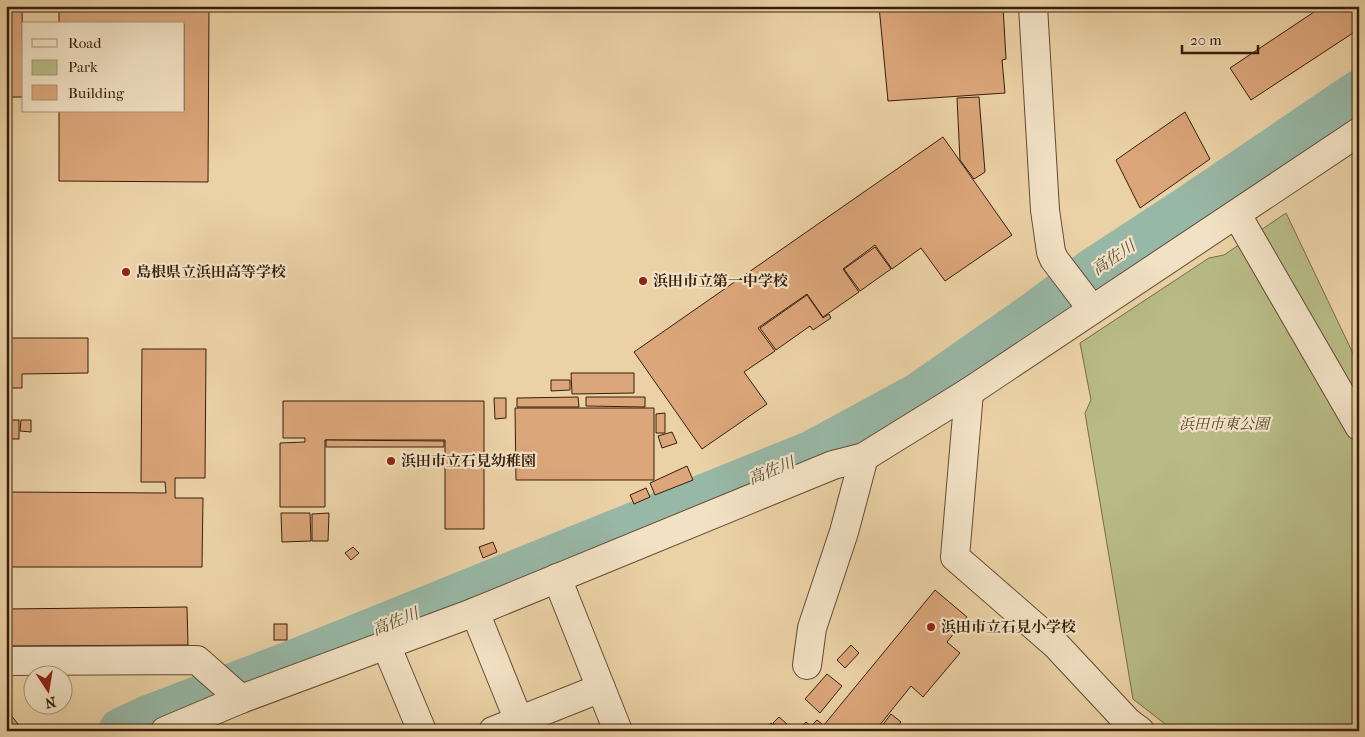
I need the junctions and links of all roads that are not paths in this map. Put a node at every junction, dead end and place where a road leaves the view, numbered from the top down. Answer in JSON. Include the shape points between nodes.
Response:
{"nodes":[{"id":1,"x":1033,"y":6,"type":"edge"},
{"id":2,"x":1359,"y":132,"type":"edge"},
{"id":3,"x":1237,"y":215,"type":"junction"},
{"id":4,"x":1088,"y":303,"type":"junction"},
{"id":5,"x":969,"y":392,"type":"junction"},
{"id":6,"x":1359,"y":426,"type":"edge"},
{"id":7,"x":864,"y":457,"type":"junction"},
{"id":8,"x":556,"y":578,"type":"junction"},
{"id":9,"x":474,"y":612,"type":"junction"},
{"id":10,"x":386,"y":645,"type":"junction"},
{"id":11,"x":6,"y":661,"type":"edge"},
{"id":12,"x":807,"y":664,"type":"dead end"},
{"id":13,"x":601,"y":688,"type":"junction"},
{"id":14,"x":238,"y":698,"type":"junction"},
{"id":15,"x":521,"y":726,"type":"edge"},
{"id":16,"x":165,"y":731,"type":"edge"},
{"id":17,"x":422,"y":731,"type":"edge"},
{"id":18,"x":493,"y":731,"type":"edge"},
{"id":19,"x":618,"y":731,"type":"edge"},
{"id":20,"x":1140,"y":731,"type":"edge"}],
"edges":[{"from":1,"to":4,"type":"street","via":[[1045,210],[1054,259]]},
{"from":2,"to":3,"type":"street"},
{"from":3,"to":4,"type":"street"},
{"from":3,"to":6,"type":"street"},
{"from":4,"to":5,"type":"street"},
{"from":5,"to":7,"type":"street"},
{"from":5,"to":20,"type":"street","via":[[955,558],[1056,645]]},
{"from":7,"to":8,"type":"street","via":[[833,465]]},
{"from":7,"to":12,"type":"street","via":[[844,532],[812,628]]},
{"from":8,"to":9,"type":"street"},
{"from":8,"to":13,"type":"street"},
{"from":9,"to":10,"type":"street"},
{"from":9,"to":15,"type":"street"},
{"from":10,"to":14,"type":"street"},
{"from":10,"to":17,"type":"street"},
{"from":11,"to":14,"type":"street","via":[[197,660]]},
{"from":13,"to":15,"type":"street"},
{"from":13,"to":19,"type":"street"},
{"from":14,"to":16,"type":"street"},
{"from":15,"to":18,"type":"street"}]}
